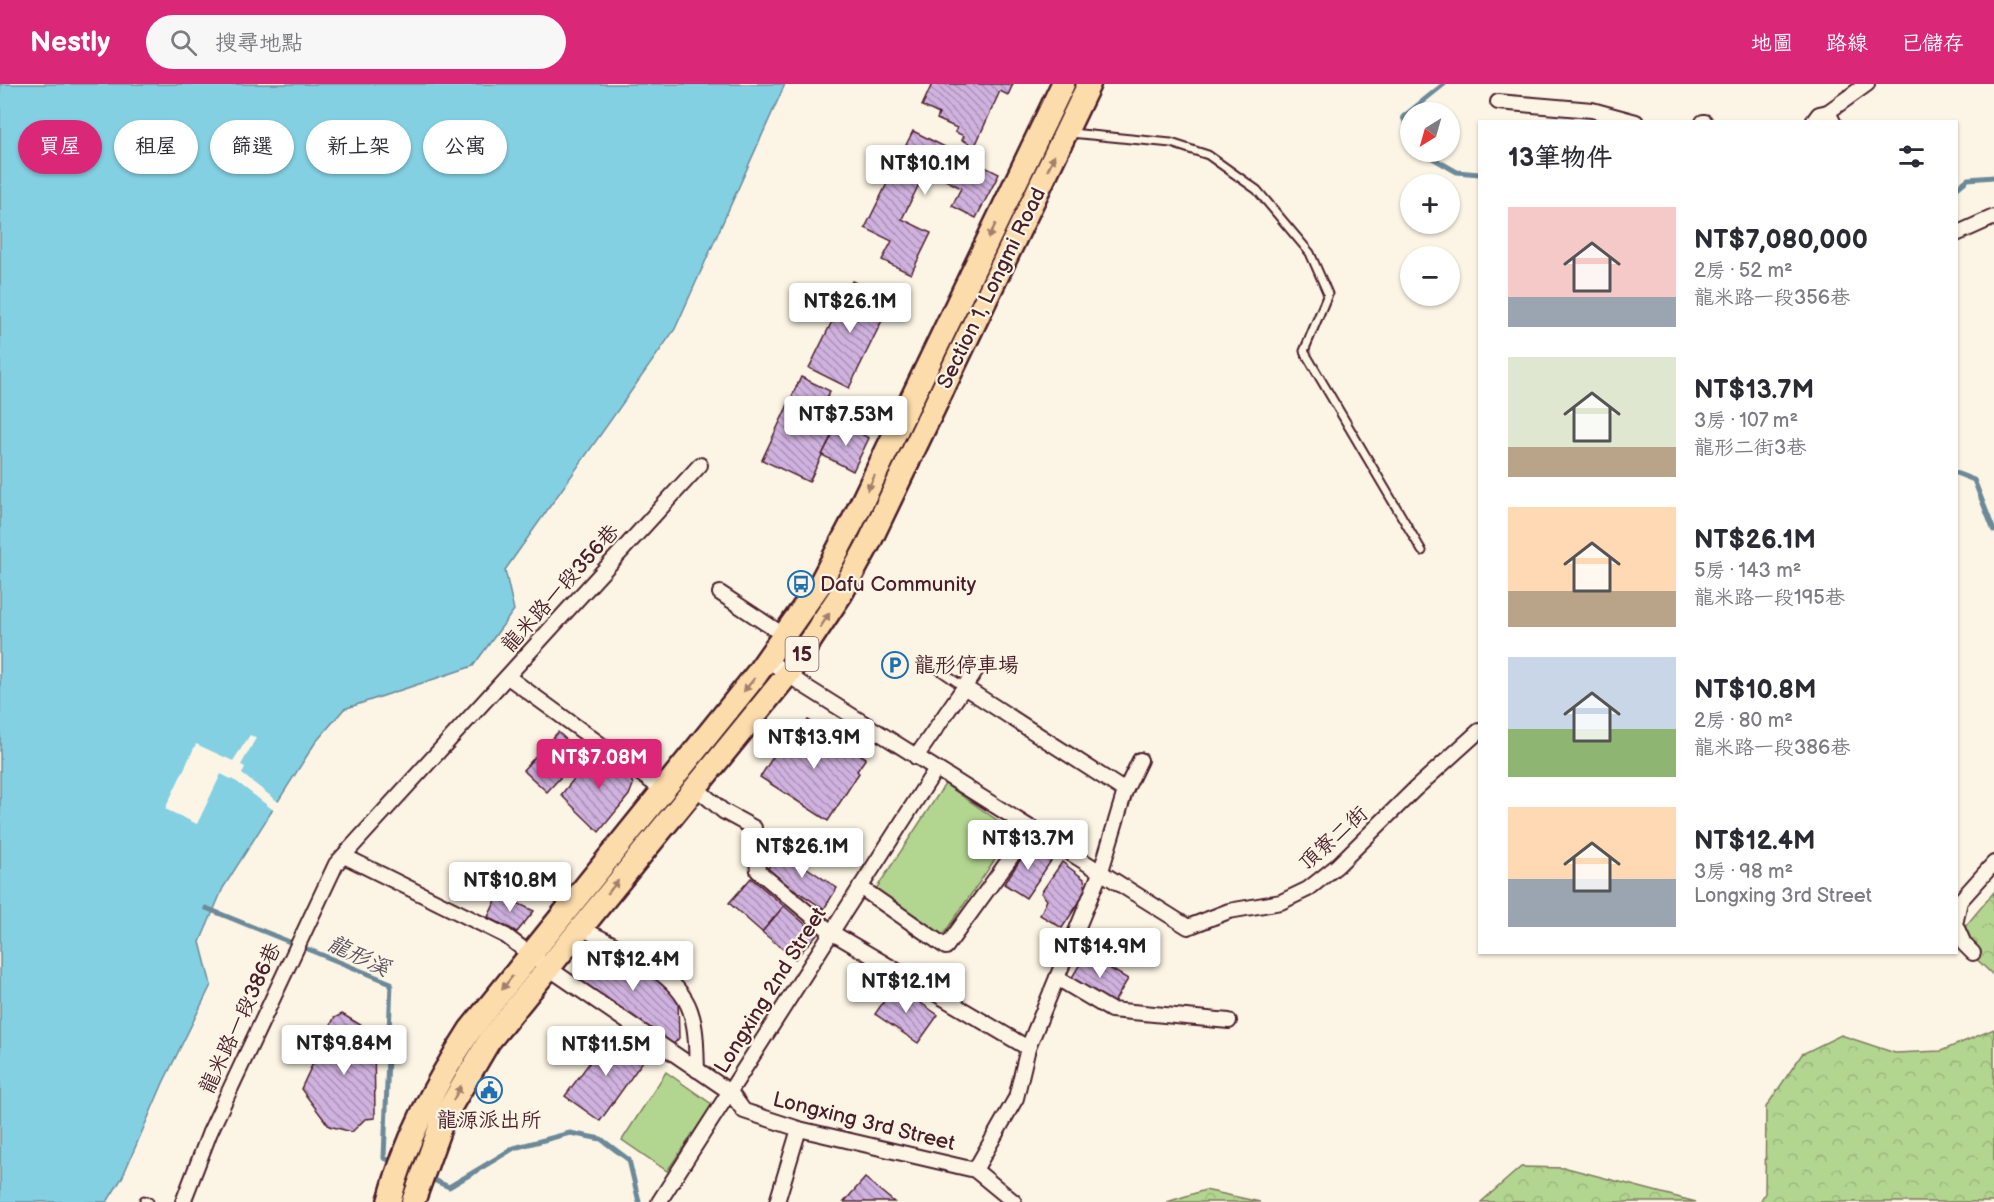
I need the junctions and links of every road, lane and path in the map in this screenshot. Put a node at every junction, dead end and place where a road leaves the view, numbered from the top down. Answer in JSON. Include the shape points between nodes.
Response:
{"nodes":[{"id":1,"x":1063,"y":84,"type":"edge"},
{"id":2,"x":1089,"y":84,"type":"edge"},
{"id":3,"x":1867,"y":84,"type":"edge"},
{"id":4,"x":1497,"y":102,"type":"dead end"},
{"id":5,"x":1830,"y":117,"type":"edge"},
{"id":6,"x":1629,"y":120,"type":"edge"},
{"id":7,"x":1815,"y":120,"type":"edge"},
{"id":8,"x":1066,"y":132,"type":"junction"},
{"id":9,"x":1994,"y":217,"type":"edge"},
{"id":10,"x":1958,"y":233,"type":"edge"},
{"id":11,"x":700,"y":465,"type":"dead end"},
{"id":12,"x":1422,"y":551,"type":"dead end"},
{"id":13,"x":720,"y":593,"type":"dead end"},
{"id":14,"x":785,"y":636,"type":"junction"},
{"id":15,"x":768,"y":660,"type":"junction"},
{"id":16,"x":978,"y":667,"type":"dead end"},
{"id":17,"x":939,"y":670,"type":"dead end"},
{"id":18,"x":788,"y":674,"type":"junction"},
{"id":19,"x":508,"y":677,"type":"junction"},
{"id":20,"x":964,"y":687,"type":"junction"},
{"id":21,"x":1478,"y":732,"type":"edge"},
{"id":22,"x":916,"y":757,"type":"junction"},
{"id":23,"x":1140,"y":760,"type":"dead end"},
{"id":24,"x":936,"y":769,"type":"junction"},
{"id":25,"x":695,"y":787,"type":"junction"},
{"id":26,"x":663,"y":790,"type":"junction"},
{"id":27,"x":1125,"y":791,"type":"junction"},
{"id":28,"x":1032,"y":828,"type":"junction"},
{"id":29,"x":344,"y":856,"type":"junction"},
{"id":30,"x":1994,"y":863,"type":"edge"},
{"id":31,"x":1101,"y":871,"type":"junction"},
{"id":32,"x":860,"y":887,"type":"junction"},
{"id":33,"x":1958,"y":910,"type":"edge"},
{"id":34,"x":580,"y":927,"type":"junction"},
{"id":35,"x":1958,"y":930,"type":"edge"},
{"id":36,"x":831,"y":932,"type":"junction"},
{"id":37,"x":1973,"y":953,"type":"dead end"},
{"id":38,"x":538,"y":961,"type":"junction"},
{"id":39,"x":1057,"y":978,"type":"junction"},
{"id":40,"x":1229,"y":1021,"type":"dead end"},
{"id":41,"x":1028,"y":1048,"type":"junction"},
{"id":42,"x":697,"y":1070,"type":"junction"},
{"id":43,"x":730,"y":1092,"type":"junction"},
{"id":44,"x":799,"y":1129,"type":"junction"},
{"id":45,"x":414,"y":1160,"type":"junction"},
{"id":46,"x":975,"y":1170,"type":"junction"},
{"id":47,"x":391,"y":1194,"type":"edge"},
{"id":48,"x":413,"y":1199,"type":"edge"},
{"id":49,"x":183,"y":1202,"type":"edge"},
{"id":50,"x":659,"y":1202,"type":"edge"},
{"id":51,"x":777,"y":1202,"type":"edge"},
{"id":52,"x":1014,"y":1202,"type":"edge"}],
"edges":[{"from":1,"to":14,"type":"main road","name":"Section 1, Longmi Road","number":"15","one_way":true,"via":[[842,543]]},
{"from":2,"to":8,"type":"main road","name":"Section 1, Longmi Road","number":"15"},
{"from":3,"to":5,"type":"street"},
{"from":4,"to":6,"type":"street","via":[[1592,110]]},
{"from":5,"to":7,"type":"street","via":[[1819,114]]},
{"from":8,"to":12,"type":"lane","via":[[1171,143],[1208,155],[1257,190],[1310,253],[1328,294],[1304,351]]},
{"from":18,"to":8,"type":"main road","name":"Section 1, Longmi Road","number":"15","one_way":true,"via":[[841,594],[869,543]]},
{"from":9,"to":10,"type":"street"},
{"from":11,"to":19,"type":"street","name":"龍米路一段356巷"},
{"from":13,"to":14,"type":"street"},
{"from":14,"to":15,"type":"main road","name":"Section 1, Longmi Road","number":"15"},
{"from":15,"to":18,"type":"street"},
{"from":15,"to":26,"type":"main road","name":"Section 1, Longmi Road","number":"15","one_way":true},
{"from":16,"to":20,"type":"street"},
{"from":17,"to":20,"type":"lane"},
{"from":18,"to":22,"type":"street"},
{"from":18,"to":25,"type":"main road","name":"Section 1, Longmi Road","number":"15"},
{"from":19,"to":26,"type":"street","name":"龍米路一段356巷"},
{"from":19,"to":29,"type":"street","name":"龍米路一段386巷"},
{"from":20,"to":22,"type":"street"},
{"from":20,"to":27,"type":"street"},
{"from":21,"to":31,"type":"street","name":"頂寮二街","via":[[1337,866],[1308,889],[1281,902],[1229,911],[1188,927]]},
{"from":22,"to":24,"type":"street"},
{"from":23,"to":27,"type":"street"},
{"from":24,"to":28,"type":"street"},
{"from":24,"to":32,"type":"street","name":"Longxing 2nd Street"},
{"from":34,"to":25,"type":"main road","name":"Section 1, Longmi Road","number":"15","one_way":true},
{"from":25,"to":36,"type":"street","via":[[723,811],[754,828],[758,871]]},
{"from":26,"to":38,"type":"main road","name":"Section 1, Longmi Road","number":"15"},
{"from":27,"to":31,"type":"street"},
{"from":28,"to":31,"type":"street"},
{"from":28,"to":32,"type":"street","via":[[946,947]]},
{"from":29,"to":38,"type":"street","via":[[506,936]]},
{"from":29,"to":49,"type":"street","name":"龍米路一段386巷","via":[[336,864],[210,1131]]},
{"from":30,"to":33,"type":"street","via":[[1960,901]]},
{"from":31,"to":39,"type":"street"},
{"from":32,"to":36,"type":"street","name":"Longxing 2nd Street"},
{"from":34,"to":38,"type":"main road","name":"Section 1, Longmi Road","number":"15"},
{"from":34,"to":42,"type":"street","via":[[667,976],[690,1008]]},
{"from":35,"to":37,"type":"street"},
{"from":36,"to":41,"type":"street"},
{"from":36,"to":43,"type":"street","name":"Longxing 2nd Street"},
{"from":38,"to":42,"type":"street","name":"Longxing 3rd Street"},
{"from":38,"to":45,"type":"main road","name":"Section 1, Longmi Road","number":"15","via":[[489,1041],[434,1114]]},
{"from":39,"to":40,"type":"street","via":[[1110,1010]]},
{"from":39,"to":41,"type":"street"},
{"from":41,"to":46,"type":"street","via":[[1016,1098]]},
{"from":42,"to":43,"type":"street","name":"Longxing 3rd Street"},
{"from":43,"to":44,"type":"street","name":"Longxing 3rd Street","via":[[744,1111]]},
{"from":43,"to":50,"type":"street","name":"Longxing 2nd Street"},
{"from":44,"to":46,"type":"street","name":"Longxing 3rd Street"},
{"from":44,"to":51,"type":"street"},
{"from":45,"to":47,"type":"main road","name":"Section 1, Longmi Road","number":"15"},
{"from":45,"to":48,"type":"main road","name":"Section 1, Longmi Road","number":"15"},
{"from":46,"to":52,"type":"street","name":"Longxing 3rd Street"}]}
